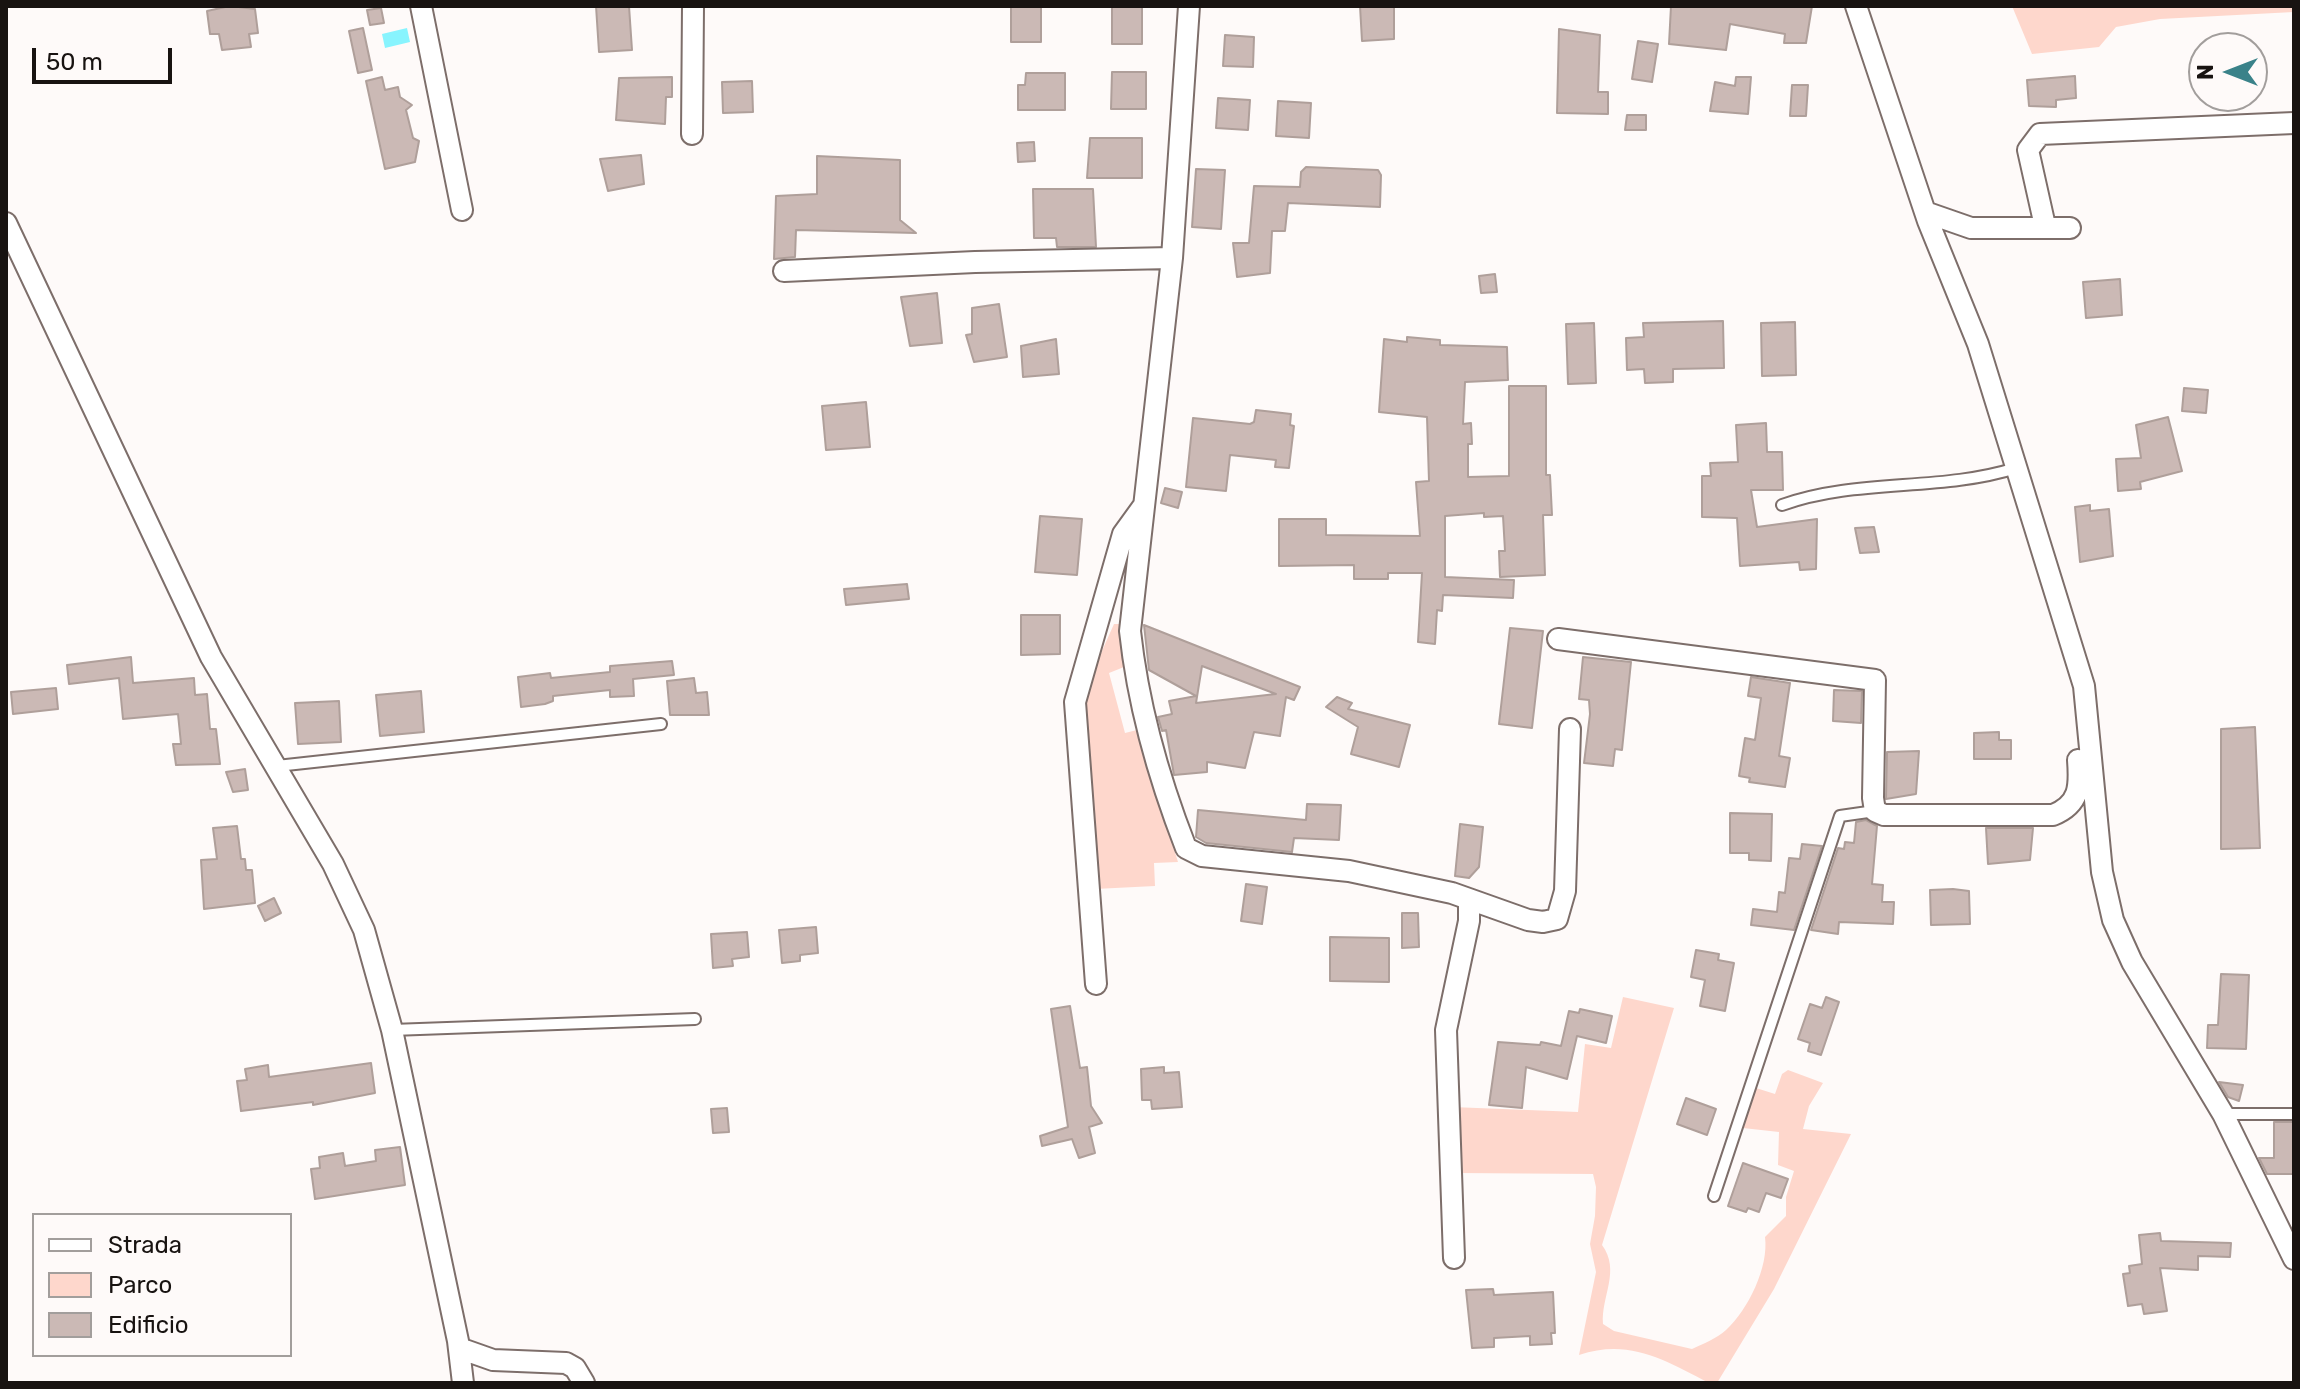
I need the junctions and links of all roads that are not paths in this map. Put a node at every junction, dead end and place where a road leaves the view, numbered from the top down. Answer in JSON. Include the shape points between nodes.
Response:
{"nodes":[{"id":1,"x":421,"y":6,"type":"edge"},
{"id":2,"x":693,"y":6,"type":"edge"},
{"id":3,"x":1189,"y":6,"type":"edge"},
{"id":4,"x":1856,"y":6,"type":"edge"},
{"id":5,"x":2294,"y":123,"type":"edge"},
{"id":6,"x":692,"y":134,"type":"dead end"},
{"id":7,"x":462,"y":210,"type":"dead end"},
{"id":8,"x":1925,"y":212,"type":"junction"},
{"id":9,"x":6,"y":223,"type":"edge"},
{"id":10,"x":2045,"y":226,"type":"junction"},
{"id":11,"x":2070,"y":228,"type":"dead end"},
{"id":12,"x":1172,"y":258,"type":"junction"},
{"id":13,"x":784,"y":271,"type":"dead end"},
{"id":14,"x":2016,"y":468,"type":"junction"},
{"id":15,"x":1146,"y":501,"type":"junction"},
{"id":16,"x":1782,"y":505,"type":"dead end"},
{"id":17,"x":1558,"y":639,"type":"dead end"},
{"id":18,"x":2084,"y":686,"type":"junction"},
{"id":19,"x":661,"y":724,"type":"dead end"},
{"id":20,"x":1570,"y":729,"type":"dead end"},
{"id":21,"x":277,"y":766,"type":"junction"},
{"id":22,"x":1875,"y":811,"type":"junction"},
{"id":23,"x":1469,"y":900,"type":"junction"},
{"id":24,"x":1096,"y":984,"type":"dead end"},
{"id":25,"x":695,"y":1019,"type":"dead end"},
{"id":26,"x":392,"y":1030,"type":"junction"},
{"id":27,"x":2223,"y":1114,"type":"junction"},
{"id":28,"x":2294,"y":1114,"type":"edge"},
{"id":29,"x":1714,"y":1196,"type":"dead end"},
{"id":30,"x":1454,"y":1258,"type":"dead end"},
{"id":31,"x":2294,"y":1259,"type":"edge"},
{"id":32,"x":459,"y":1348,"type":"junction"},
{"id":33,"x":463,"y":1383,"type":"edge"},
{"id":34,"x":584,"y":1383,"type":"edge"}],
"edges":[{"from":1,"to":7,"type":"street"},
{"from":2,"to":6,"type":"street"},
{"from":3,"to":12,"type":"street"},
{"from":4,"to":8,"type":"street"},
{"from":5,"to":10,"type":"street","via":[[2040,134],[2028,150]]},
{"from":8,"to":10,"type":"street","via":[[1971,228]]},
{"from":8,"to":14,"type":"street","via":[[1978,344]]},
{"from":9,"to":21,"type":"street","via":[[211,657]]},
{"from":10,"to":11,"type":"street"},
{"from":12,"to":13,"type":"street"},
{"from":12,"to":15,"type":"street"},
{"from":14,"to":16,"type":"lane","via":[[1814,494]]},
{"from":14,"to":18,"type":"street"},
{"from":15,"to":23,"type":"street","via":[[1130,631],[1135,679],[1186,848],[1202,856],[1349,871]]},
{"from":15,"to":24,"type":"street","via":[[1123,534],[1075,702]]},
{"from":17,"to":22,"type":"street","via":[[1875,680]]},
{"from":18,"to":22,"type":"street","via":[[2075,699],[2080,786],[2069,809],[2053,815]]},
{"from":18,"to":27,"type":"street","via":[[2102,872],[2113,920],[2132,962]]},
{"from":19,"to":21,"type":"lane"},
{"from":20,"to":23,"type":"street","via":[[1565,891],[1557,919],[1528,920]]},
{"from":21,"to":26,"type":"street","via":[[364,930]]},
{"from":22,"to":29,"type":"lane","via":[[1840,816]]},
{"from":23,"to":30,"type":"street","via":[[1446,1030]]},
{"from":25,"to":26,"type":"lane"},
{"from":26,"to":32,"type":"street"},
{"from":27,"to":28,"type":"lane"},
{"from":27,"to":31,"type":"street"},
{"from":32,"to":33,"type":"street"},
{"from":32,"to":34,"type":"street","via":[[493,1360],[566,1363]]}]}
